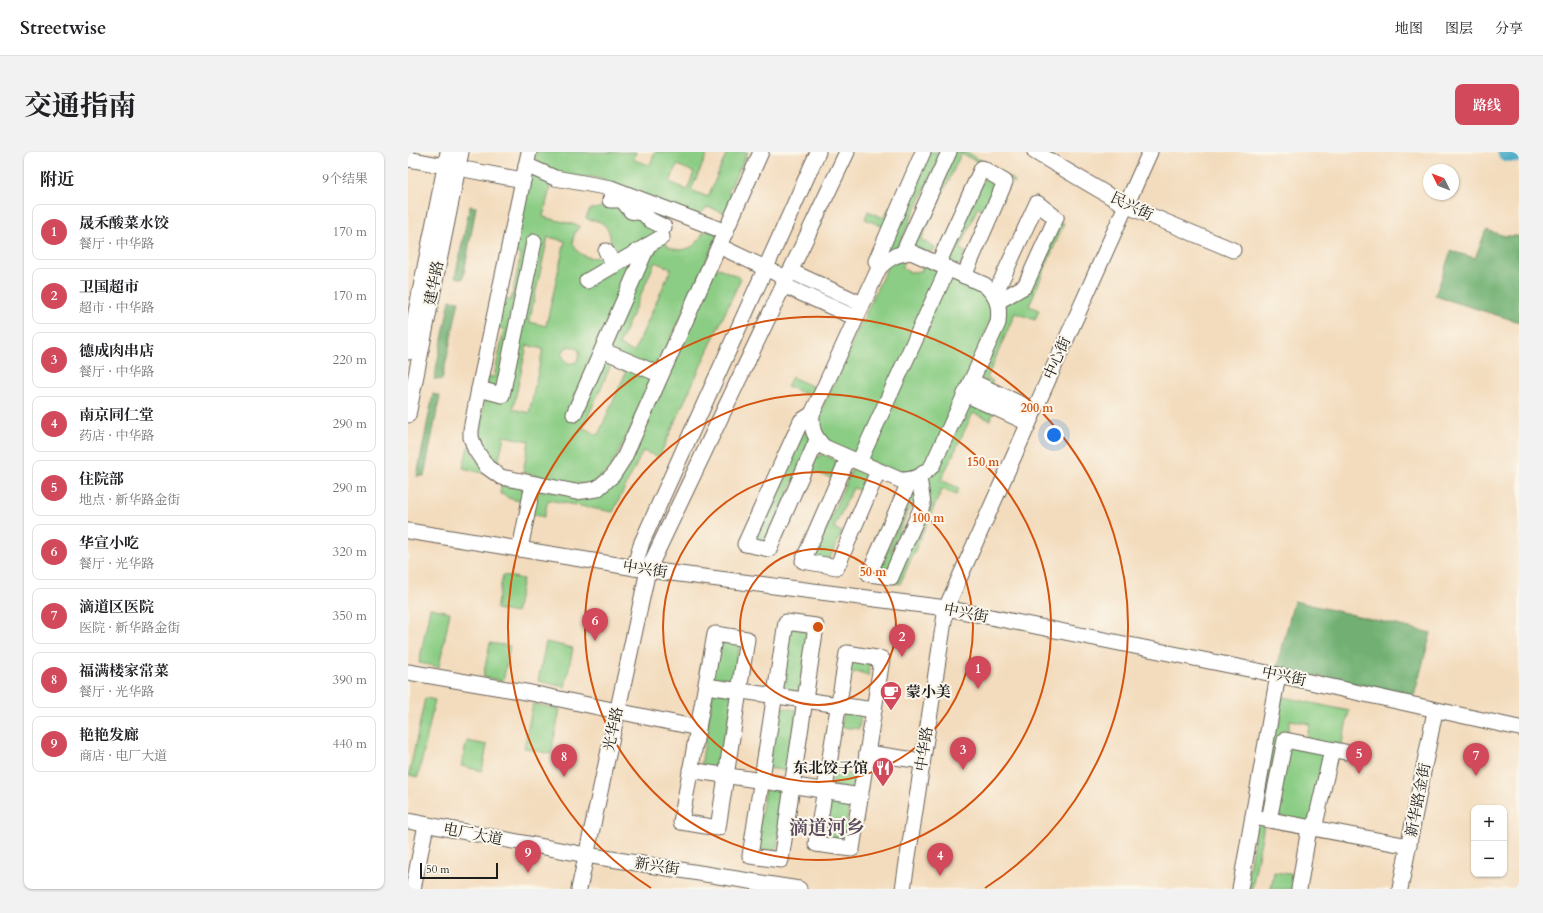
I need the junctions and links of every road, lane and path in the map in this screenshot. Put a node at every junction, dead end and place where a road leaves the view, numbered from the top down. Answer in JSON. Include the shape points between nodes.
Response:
{"nodes":[{"id":1,"x":461,"y":152,"type":"edge"},
{"id":2,"x":761,"y":152,"type":"edge"},
{"id":3,"x":818,"y":152,"type":"edge"},
{"id":4,"x":847,"y":152,"type":"edge"},
{"id":5,"x":923,"y":152,"type":"edge"},
{"id":6,"x":949,"y":152,"type":"edge"},
{"id":7,"x":1035,"y":152,"type":"edge"},
{"id":8,"x":1150,"y":152,"type":"edge"},
{"id":9,"x":408,"y":159,"type":"edge"},
{"id":10,"x":528,"y":159,"type":"edge"},
{"id":11,"x":450,"y":162,"type":"edge"},
{"id":12,"x":523,"y":180,"type":"junction"},
{"id":13,"x":610,"y":200,"type":"dead end"},
{"id":14,"x":1125,"y":205,"type":"junction"},
{"id":15,"x":726,"y":232,"type":"junction"},
{"id":16,"x":511,"y":238,"type":"junction"},
{"id":17,"x":648,"y":245,"type":"junction"},
{"id":18,"x":719,"y":246,"type":"junction"},
{"id":19,"x":1233,"y":250,"type":"dead end"},
{"id":20,"x":606,"y":252,"type":"dead end"},
{"id":21,"x":903,"y":253,"type":"junction"},
{"id":22,"x":615,"y":265,"type":"junction"},
{"id":23,"x":943,"y":266,"type":"junction"},
{"id":24,"x":766,"y":268,"type":"junction"},
{"id":25,"x":879,"y":268,"type":"junction"},
{"id":26,"x":964,"y":276,"type":"junction"},
{"id":27,"x":786,"y":278,"type":"junction"},
{"id":28,"x":587,"y":281,"type":"dead end"},
{"id":29,"x":996,"y":298,"type":"junction"},
{"id":30,"x":862,"y":304,"type":"junction"},
{"id":31,"x":856,"y":318,"type":"junction"},
{"id":32,"x":602,"y":350,"type":"junction"},
{"id":33,"x":408,"y":352,"type":"edge"},
{"id":34,"x":661,"y":375,"type":"junction"},
{"id":35,"x":968,"y":388,"type":"junction"},
{"id":36,"x":479,"y":389,"type":"junction"},
{"id":37,"x":574,"y":414,"type":"dead end"},
{"id":38,"x":812,"y":414,"type":"junction"},
{"id":39,"x":408,"y":415,"type":"edge"},
{"id":40,"x":1031,"y":416,"type":"junction"},
{"id":41,"x":817,"y":440,"type":"junction"},
{"id":42,"x":854,"y":460,"type":"junction"},
{"id":43,"x":878,"y":471,"type":"junction"},
{"id":44,"x":915,"y":478,"type":"junction"},
{"id":45,"x":533,"y":484,"type":"junction"},
{"id":46,"x":408,"y":531,"type":"edge"},
{"id":47,"x":520,"y":549,"type":"junction"},
{"id":48,"x":641,"y":569,"type":"junction"},
{"id":49,"x":946,"y":608,"type":"junction"},
{"id":50,"x":408,"y":672,"type":"edge"},
{"id":51,"x":1278,"y":675,"type":"junction"},
{"id":52,"x":706,"y":686,"type":"junction"},
{"id":53,"x":740,"y":691,"type":"junction"},
{"id":54,"x":774,"y":696,"type":"junction"},
{"id":55,"x":805,"y":700,"type":"junction"},
{"id":56,"x":839,"y":705,"type":"junction"},
{"id":57,"x":874,"y":710,"type":"junction"},
{"id":58,"x":617,"y":711,"type":"junction"},
{"id":59,"x":1435,"y":711,"type":"junction"},
{"id":60,"x":698,"y":728,"type":"junction"},
{"id":61,"x":1519,"y":728,"type":"edge"},
{"id":62,"x":867,"y":753,"type":"junction"},
{"id":63,"x":922,"y":761,"type":"junction"},
{"id":64,"x":690,"y":770,"type":"junction"},
{"id":65,"x":727,"y":775,"type":"junction"},
{"id":66,"x":762,"y":780,"type":"junction"},
{"id":67,"x":792,"y":785,"type":"junction"},
{"id":68,"x":825,"y":790,"type":"junction"},
{"id":69,"x":861,"y":796,"type":"junction"},
{"id":70,"x":1253,"y":817,"type":"junction"},
{"id":71,"x":1269,"y":820,"type":"junction"},
{"id":72,"x":408,"y":821,"type":"edge"},
{"id":73,"x":426,"y":825,"type":"junction"},
{"id":74,"x":1312,"y":828,"type":"junction"},
{"id":75,"x":1408,"y":846,"type":"junction"},
{"id":76,"x":586,"y":855,"type":"junction"},
{"id":77,"x":413,"y":889,"type":"edge"},
{"id":78,"x":579,"y":889,"type":"edge"},
{"id":79,"x":799,"y":889,"type":"edge"},
{"id":80,"x":903,"y":889,"type":"edge"},
{"id":81,"x":1240,"y":889,"type":"edge"},
{"id":82,"x":1299,"y":889,"type":"edge"},
{"id":83,"x":1400,"y":889,"type":"edge"}],
"edges":[{"from":1,"to":11,"type":"street","name":"建华路"},
{"from":2,"to":15,"type":"street"},
{"from":3,"to":24,"type":"street"},
{"from":4,"to":27,"type":"street"},
{"from":5,"to":25,"type":"street","via":[[876,261]]},
{"from":6,"to":21,"type":"street"},
{"from":7,"to":14,"type":"street","name":"民兴街"},
{"from":8,"to":14,"type":"street","name":"中心街"},
{"from":9,"to":11,"type":"street"},
{"from":10,"to":12,"type":"street"},
{"from":10,"to":15,"type":"street","via":[[555,178],[610,188]]},
{"from":11,"to":12,"type":"street"},
{"from":11,"to":33,"type":"street"},
{"from":11,"to":39,"type":"street","name":"建华路"},
{"from":12,"to":16,"type":"street"},
{"from":13,"to":17,"type":"street","via":[[622,200],[631,211],[643,213],[663,232]]},
{"from":14,"to":19,"type":"street","name":"民兴街"},
{"from":14,"to":40,"type":"street","name":"中心街"},
{"from":15,"to":18,"type":"street"},
{"from":16,"to":36,"type":"street"},
{"from":16,"to":36,"type":"street","via":[[538,243],[502,395]]},
{"from":17,"to":22,"type":"street"},
{"from":17,"to":32,"type":"street"},
{"from":18,"to":24,"type":"street"},
{"from":18,"to":34,"type":"street"},
{"from":20,"to":22,"type":"street"},
{"from":21,"to":23,"type":"street","via":[[911,252]]},
{"from":21,"to":25,"type":"street","via":[[887,259]]},
{"from":22,"to":28,"type":"street"},
{"from":23,"to":26,"type":"street"},
{"from":23,"to":26,"type":"street","via":[[982,168],[1005,182]]},
{"from":23,"to":42,"type":"street"},
{"from":24,"to":27,"type":"street"},
{"from":24,"to":48,"type":"street","via":[[642,542]]},
{"from":25,"to":30,"type":"street"},
{"from":26,"to":29,"type":"street","via":[[985,285]]},
{"from":27,"to":30,"type":"street"},
{"from":27,"to":31,"type":"street"},
{"from":27,"to":48,"type":"street"},
{"from":29,"to":29,"type":"street","via":[[1025,286],[1056,218],[1037,203]]},
{"from":29,"to":35,"type":"street","via":[[999,308],[998,323]]},
{"from":30,"to":31,"type":"street"},
{"from":31,"to":38,"type":"street"},
{"from":32,"to":34,"type":"street"},
{"from":32,"to":37,"type":"street"},
{"from":34,"to":45,"type":"street","via":[[624,458],[613,475],[597,489],[576,492]]},
{"from":35,"to":40,"type":"street"},
{"from":35,"to":44,"type":"street","via":[[932,466]]},
{"from":36,"to":45,"type":"street","via":[[471,430],[475,449],[487,467],[501,477]]},
{"from":38,"to":41,"type":"street","via":[[811,425]]},
{"from":38,"to":41,"type":"street","via":[[800,421],[745,544],[769,549]]},
{"from":40,"to":49,"type":"street","name":"中心街"},
{"from":41,"to":42,"type":"street","via":[[824,447]]},
{"from":42,"to":43,"type":"street"},
{"from":42,"to":43,"type":"street","via":[[803,561],[837,567]]},
{"from":43,"to":44,"type":"street","via":[[900,480]]},
{"from":44,"to":44,"type":"street","via":[[869,574],[891,577],[923,504]]},
{"from":45,"to":47,"type":"street"},
{"from":46,"to":47,"type":"street","name":"中兴街"},
{"from":47,"to":48,"type":"street","name":"中兴街"},
{"from":48,"to":49,"type":"street","name":"中兴街"},
{"from":48,"to":58,"type":"street","name":"光华路"},
{"from":49,"to":51,"type":"street","name":"中兴街"},
{"from":49,"to":63,"type":"street","name":"中华路"},
{"from":50,"to":58,"type":"street"},
{"from":51,"to":59,"type":"street","name":"中兴街"},
{"from":51,"to":70,"type":"street"},
{"from":52,"to":53,"type":"street"},
{"from":52,"to":53,"type":"street","via":[[715,634],[747,639]]},
{"from":52,"to":60,"type":"street"},
{"from":53,"to":54,"type":"street"},
{"from":53,"to":65,"type":"street"},
{"from":54,"to":55,"type":"street"},
{"from":54,"to":55,"type":"street","via":[[786,622],[816,626]]},
{"from":54,"to":66,"type":"street"},
{"from":55,"to":56,"type":"street"},
{"from":55,"to":67,"type":"street"},
{"from":56,"to":57,"type":"street"},
{"from":56,"to":57,"type":"street","via":[[847,653],[882,659]]},
{"from":56,"to":68,"type":"street"},
{"from":57,"to":62,"type":"street"},
{"from":58,"to":60,"type":"street"},
{"from":58,"to":76,"type":"street","name":"光华路"},
{"from":59,"to":61,"type":"street","name":"中兴街"},
{"from":59,"to":75,"type":"street","name":"新华路金街"},
{"from":60,"to":64,"type":"street"},
{"from":62,"to":63,"type":"street"},
{"from":62,"to":69,"type":"street"},
{"from":63,"to":80,"type":"street","name":"中华路"},
{"from":64,"to":65,"type":"street"},
{"from":64,"to":65,"type":"street","via":[[681,822],[718,828]]},
{"from":65,"to":66,"type":"street"},
{"from":66,"to":67,"type":"street"},
{"from":66,"to":67,"type":"street","via":[[750,856],[781,860]]},
{"from":67,"to":68,"type":"street"},
{"from":68,"to":69,"type":"street"},
{"from":68,"to":69,"type":"street","via":[[816,844],[852,849]]},
{"from":70,"to":71,"type":"street"},
{"from":70,"to":81,"type":"street"},
{"from":71,"to":74,"type":"street"},
{"from":71,"to":74,"type":"street","via":[[1285,740],[1339,751]]},
{"from":72,"to":73,"type":"street","name":"电厂大道"},
{"from":73,"to":76,"type":"street","name":"电厂大道"},
{"from":73,"to":77,"type":"street"},
{"from":74,"to":75,"type":"street"},
{"from":74,"to":82,"type":"street"},
{"from":75,"to":83,"type":"street","name":"新华路金街"},
{"from":76,"to":78,"type":"street","name":"光华路"},
{"from":76,"to":79,"type":"street","name":"新兴街"}]}
